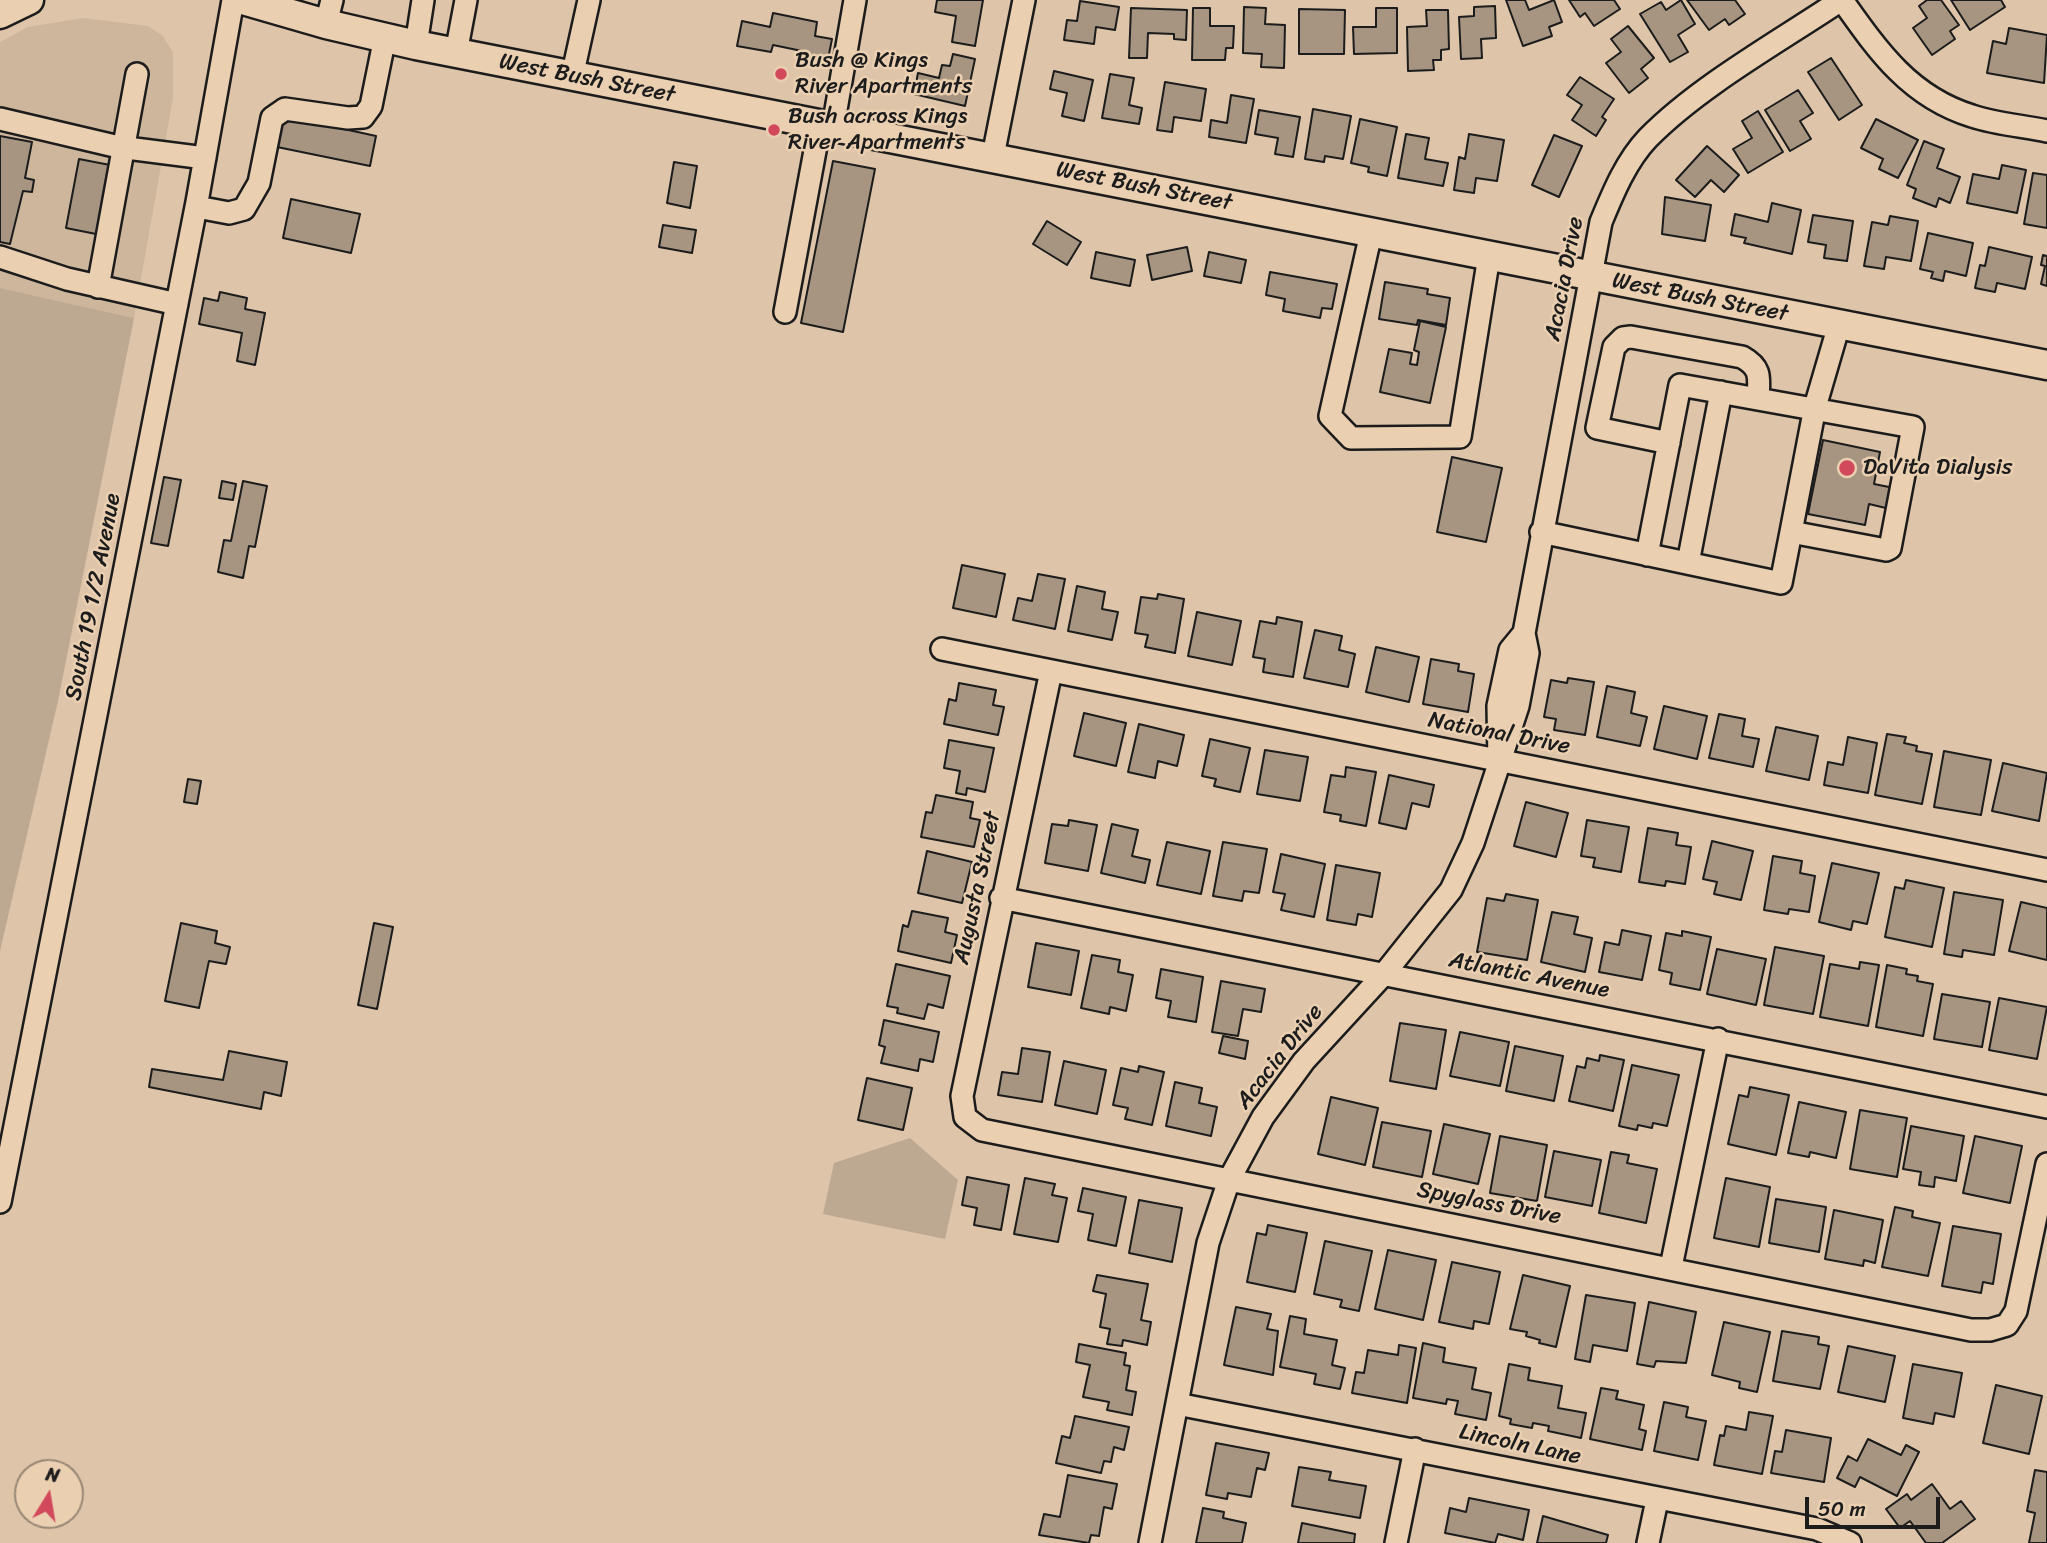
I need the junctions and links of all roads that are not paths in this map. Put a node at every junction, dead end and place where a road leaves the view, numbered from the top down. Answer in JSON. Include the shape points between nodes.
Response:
{"nodes":[{"id":1,"x":29,"y":0,"type":"edge"},
{"id":2,"x":233,"y":0,"type":"edge"},
{"id":3,"x":243,"y":0,"type":"edge"},
{"id":4,"x":423,"y":0,"type":"edge"},
{"id":5,"x":466,"y":0,"type":"edge"},
{"id":6,"x":589,"y":0,"type":"edge"},
{"id":7,"x":855,"y":0,"type":"edge"},
{"id":8,"x":1024,"y":0,"type":"edge"},
{"id":9,"x":1842,"y":0,"type":"edge"},
{"id":10,"x":329,"y":12,"type":"edge"},
{"id":11,"x":0,"y":14,"type":"edge"},
{"id":12,"x":385,"y":37,"type":"junction"},
{"id":13,"x":416,"y":45,"type":"junction"},
{"id":14,"x":456,"y":53,"type":"junction"},
{"id":15,"x":137,"y":74,"type":"dead end"},
{"id":16,"x":572,"y":76,"type":"junction"},
{"id":17,"x":0,"y":120,"type":"edge"},
{"id":18,"x":826,"y":126,"type":"junction"},
{"id":19,"x":2047,"y":131,"type":"edge"},
{"id":20,"x":123,"y":147,"type":"junction"},
{"id":21,"x":993,"y":156,"type":"junction"},
{"id":22,"x":205,"y":158,"type":"junction"},
{"id":23,"x":197,"y":207,"type":"junction"},
{"id":24,"x":1371,"y":233,"type":"junction"},
{"id":25,"x":1489,"y":256,"type":"junction"},
{"id":26,"x":0,"y":257,"type":"edge"},
{"id":27,"x":1591,"y":277,"type":"junction"},
{"id":28,"x":98,"y":287,"type":"junction"},
{"id":29,"x":177,"y":304,"type":"junction"},
{"id":30,"x":785,"y":312,"type":"dead end"},
{"id":31,"x":1839,"y":324,"type":"junction"},
{"id":32,"x":2047,"y":365,"type":"edge"},
{"id":33,"x":1721,"y":392,"type":"junction"},
{"id":34,"x":1758,"y":398,"type":"junction"},
{"id":35,"x":1815,"y":407,"type":"junction"},
{"id":36,"x":1669,"y":443,"type":"junction"},
{"id":37,"x":1790,"y":532,"type":"junction"},
{"id":38,"x":1541,"y":533,"type":"junction"},
{"id":39,"x":1647,"y":555,"type":"junction"},
{"id":40,"x":1688,"y":563,"type":"junction"},
{"id":41,"x":942,"y":649,"type":"dead end"},
{"id":42,"x":1051,"y":671,"type":"junction"},
{"id":43,"x":1499,"y":761,"type":"junction"},
{"id":44,"x":2047,"y":870,"type":"edge"},
{"id":45,"x":1002,"y":898,"type":"junction"},
{"id":46,"x":1384,"y":974,"type":"junction"},
{"id":47,"x":1717,"y":1039,"type":"junction"},
{"id":48,"x":2047,"y":1107,"type":"edge"},
{"id":49,"x":965,"y":1117,"type":"joint"},
{"id":50,"x":2047,"y":1164,"type":"edge"},
{"id":51,"x":1229,"y":1180,"type":"junction"},
{"id":52,"x":0,"y":1202,"type":"edge"},
{"id":53,"x":1671,"y":1267,"type":"junction"},
{"id":54,"x":1177,"y":1404,"type":"junction"},
{"id":55,"x":1415,"y":1449,"type":"junction"},
{"id":56,"x":1657,"y":1500,"type":"junction"},
{"id":57,"x":1150,"y":1543,"type":"edge"},
{"id":58,"x":1396,"y":1543,"type":"edge"},
{"id":59,"x":1648,"y":1543,"type":"edge"},
{"id":60,"x":1850,"y":1543,"type":"edge"}],
"edges":[{"from":1,"to":11,"type":"main road"},
{"from":2,"to":22,"type":"street","name":"South 19 1/2 Avenue"},
{"from":3,"to":10,"type":"main road","name":"West Bush Street"},
{"from":4,"to":13,"type":"street"},
{"from":5,"to":14,"type":"street"},
{"from":6,"to":16,"type":"street"},
{"from":7,"to":18,"type":"street"},
{"from":8,"to":21,"type":"street"},
{"from":9,"to":19,"type":"street","via":[[1908,83],[1940,104],[1974,117]]},
{"from":9,"to":27,"type":"street","name":"Acacia Drive","via":[[1684,107],[1647,139],[1610,198]]},
{"from":10,"to":12,"type":"main road","name":"West Bush Street"},
{"from":12,"to":13,"type":"main road","name":"West Bush Street"},
{"from":12,"to":23,"type":"street","via":[[371,106],[363,117],[285,109],[272,118],[259,183],[244,209],[229,213]]},
{"from":13,"to":14,"type":"main road","name":"West Bush Street"},
{"from":14,"to":16,"type":"main road","name":"West Bush Street"},
{"from":15,"to":20,"type":"street"},
{"from":16,"to":18,"type":"main road","name":"West Bush Street"},
{"from":17,"to":20,"type":"street"},
{"from":18,"to":21,"type":"main road","name":"West Bush Street"},
{"from":18,"to":30,"type":"street"},
{"from":20,"to":22,"type":"street"},
{"from":20,"to":28,"type":"street"},
{"from":21,"to":24,"type":"main road","name":"West Bush Street"},
{"from":22,"to":23,"type":"street","name":"South 19 1/2 Avenue"},
{"from":23,"to":29,"type":"street","name":"South 19 1/2 Avenue"},
{"from":24,"to":25,"type":"main road","name":"West Bush Street"},
{"from":24,"to":25,"type":"street","via":[[1330,416],[1351,438],[1460,437]]},
{"from":25,"to":27,"type":"main road","name":"West Bush Street"},
{"from":26,"to":28,"type":"street"},
{"from":27,"to":31,"type":"main road","name":"West Bush Street"},
{"from":27,"to":38,"type":"street","name":"Acacia Drive"},
{"from":28,"to":29,"type":"street"},
{"from":29,"to":52,"type":"street","name":"South 19 1/2 Avenue"},
{"from":31,"to":32,"type":"main road","name":"West Bush Street"},
{"from":31,"to":35,"type":"street"},
{"from":33,"to":34,"type":"street"},
{"from":33,"to":36,"type":"street","via":[[1680,385]]},
{"from":33,"to":40,"type":"street"},
{"from":34,"to":35,"type":"street"},
{"from":34,"to":36,"type":"street","via":[[1759,372],[1742,357],[1623,338],[1614,347],[1597,428]]},
{"from":35,"to":37,"type":"street"},
{"from":35,"to":37,"type":"street","via":[[1913,427],[1890,548]]},
{"from":36,"to":39,"type":"street"},
{"from":37,"to":40,"type":"street","via":[[1781,583]]},
{"from":38,"to":39,"type":"street"},
{"from":38,"to":43,"type":"street","name":"Acacia Drive","via":[[1524,633],[1528,653],[1518,706]]},
{"from":39,"to":40,"type":"street"},
{"from":41,"to":42,"type":"street","name":"National Drive"},
{"from":42,"to":43,"type":"street","name":"National Drive"},
{"from":42,"to":45,"type":"street","name":"Augusta Street"},
{"from":43,"to":44,"type":"street","name":"National Drive"},
{"from":43,"to":46,"type":"street","name":"Acacia Drive","via":[[1474,843],[1451,890]]},
{"from":45,"to":46,"type":"street","name":"Atlantic Avenue"},
{"from":45,"to":49,"type":"street","name":"Augusta Street","via":[[962,1096]]},
{"from":46,"to":47,"type":"street","name":"Atlantic Avenue"},
{"from":46,"to":51,"type":"street","name":"Acacia Drive","via":[[1304,1061],[1263,1117]]},
{"from":47,"to":48,"type":"street","name":"Atlantic Avenue"},
{"from":47,"to":53,"type":"street"},
{"from":49,"to":51,"type":"street","name":"Spyglass Drive","via":[[982,1130]]},
{"from":50,"to":53,"type":"street","name":"Spyglass Drive","via":[[2022,1292],[2007,1325],[1990,1330],[1971,1330]]},
{"from":51,"to":53,"type":"street","name":"Spyglass Drive"},
{"from":51,"to":54,"type":"street","name":"Acacia Drive","via":[[1208,1243]]},
{"from":54,"to":55,"type":"street","name":"Lincoln Lane"},
{"from":54,"to":57,"type":"street","name":"Acacia Drive"},
{"from":55,"to":56,"type":"street","name":"Lincoln Lane"},
{"from":55,"to":58,"type":"street"},
{"from":56,"to":59,"type":"street"},
{"from":56,"to":60,"type":"street","name":"Lincoln Lane","via":[[1817,1529]]}]}
